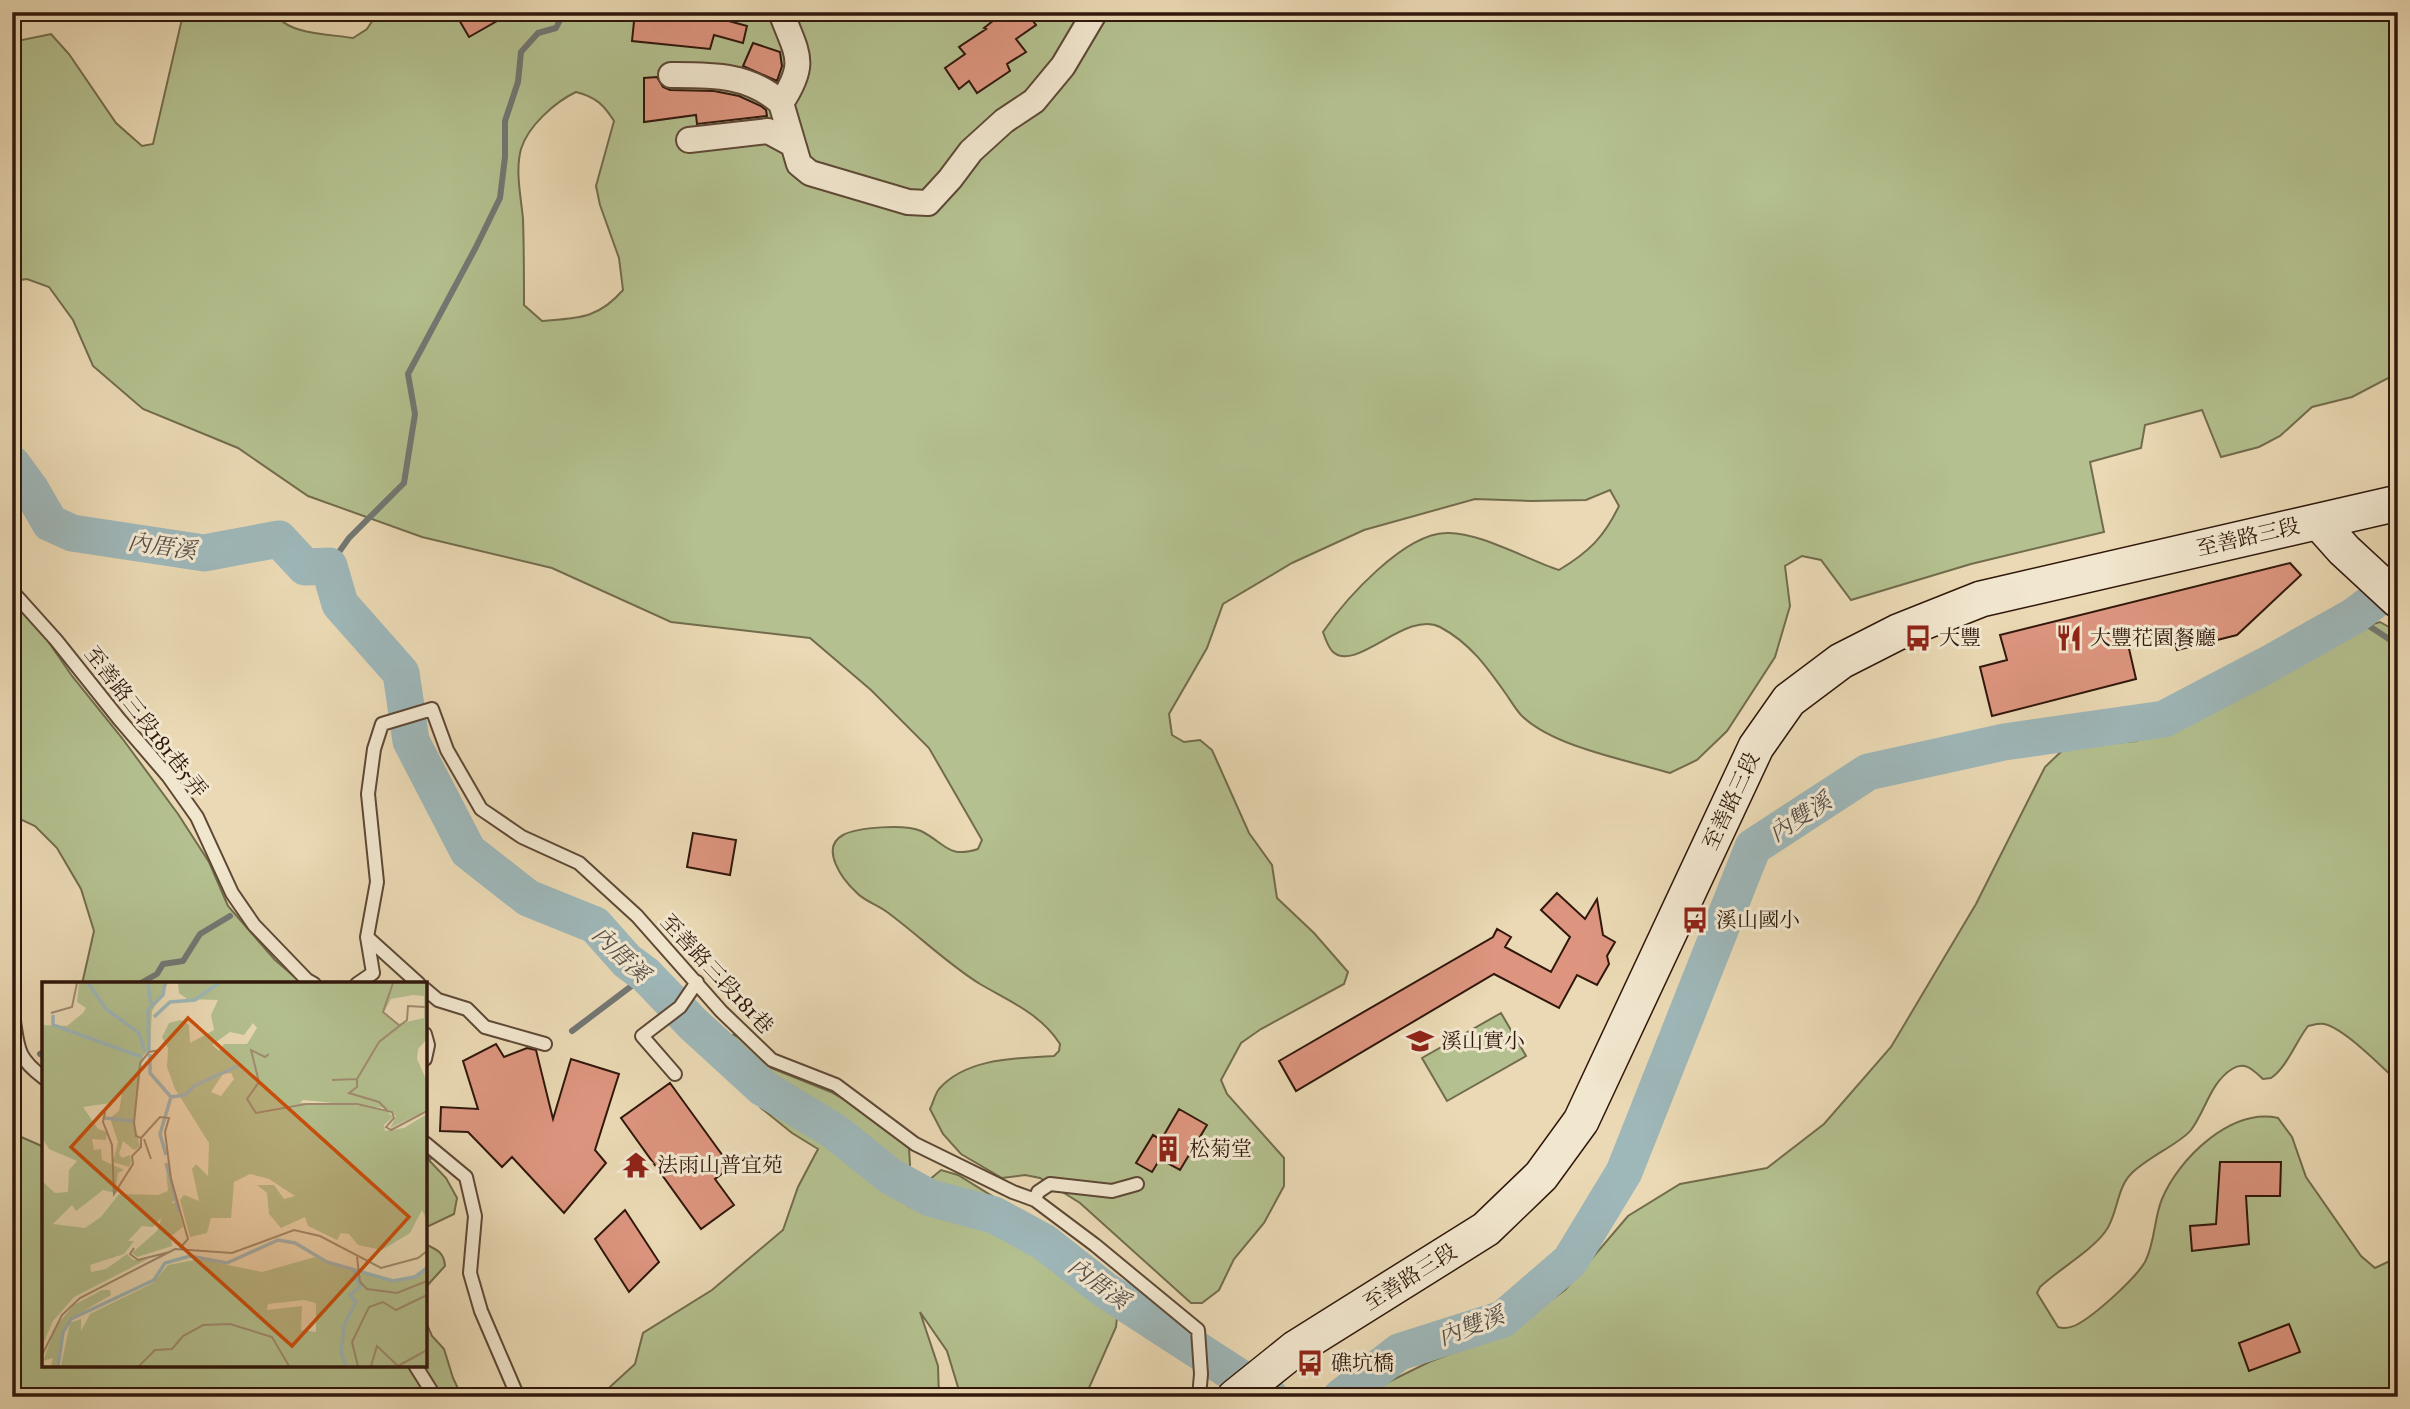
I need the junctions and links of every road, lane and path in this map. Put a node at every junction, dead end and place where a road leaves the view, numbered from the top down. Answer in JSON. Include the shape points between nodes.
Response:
{"nodes":[{"id":1,"x":781,"y":12,"type":"edge"},
{"id":2,"x":1095,"y":12,"type":"edge"},
{"id":3,"x":671,"y":75,"type":"dead end"},
{"id":4,"x":781,"y":103,"type":"junction"},
{"id":5,"x":689,"y":139,"type":"dead end"},
{"id":6,"x":792,"y":144,"type":"junction"},
{"id":7,"x":2398,"y":503,"type":"edge"},
{"id":8,"x":2319,"y":522,"type":"junction"},
{"id":9,"x":12,"y":591,"type":"edge"},
{"id":10,"x":2398,"y":600,"type":"edge"},
{"id":11,"x":367,"y":937,"type":"junction"},
{"id":12,"x":373,"y":973,"type":"junction"},
{"id":13,"x":310,"y":982,"type":"edge"},
{"id":14,"x":360,"y":982,"type":"edge"},
{"id":15,"x":381,"y":982,"type":"edge"},
{"id":16,"x":417,"y":982,"type":"edge"},
{"id":17,"x":696,"y":982,"type":"junction"},
{"id":18,"x":427,"y":991,"type":"edge"},
{"id":19,"x":13,"y":1014,"type":"edge"},
{"id":20,"x":545,"y":1044,"type":"dead end"},
{"id":21,"x":675,"y":1073,"type":"dead end"},
{"id":22,"x":42,"y":1076,"type":"edge"},
{"id":23,"x":427,"y":1145,"type":"edge"},
{"id":24,"x":1137,"y":1184,"type":"dead end"},
{"id":25,"x":1035,"y":1200,"type":"junction"},
{"id":26,"x":416,"y":1367,"type":"edge"},
{"id":27,"x":1236,"y":1396,"type":"edge"},
{"id":28,"x":435,"y":1397,"type":"edge"},
{"id":29,"x":519,"y":1397,"type":"edge"},
{"id":30,"x":1199,"y":1397,"type":"edge"}],
"edges":[{"from":1,"to":4,"type":"street","via":[[799,61],[795,82]]},
{"from":2,"to":6,"type":"street","via":[[1063,66],[1034,101],[971,150],[928,203],[908,202],[810,173],[799,164]]},
{"from":3,"to":4,"type":"street","via":[[735,78],[767,90]]},
{"from":4,"to":6,"type":"street"},
{"from":5,"to":6,"type":"street","via":[[768,131]]},
{"from":7,"to":8,"type":"street","name":"至善路三段"},
{"from":8,"to":10,"type":"street"},
{"from":8,"to":27,"type":"street","name":"至善路三段","via":[[1981,599],[1841,661],[1789,700],[1756,747],[1581,1121],[1541,1176],[1486,1229],[1296,1348]]},
{"from":9,"to":13,"type":"lane","name":"至善路三段181巷5弄","via":[[168,776],[197,817],[232,893],[254,925]]},
{"from":11,"to":12,"type":"lane"},
{"from":11,"to":16,"type":"lane"},
{"from":11,"to":17,"type":"lane","name":"至善路三段181巷","via":[[377,882],[368,794],[374,749],[383,724],[432,709],[447,750],[481,809],[522,838],[579,863],[637,916]]},
{"from":12,"to":14,"type":"lane"},
{"from":12,"to":15,"type":"lane"},
{"from":17,"to":21,"type":"lane","via":[[680,1007],[642,1036]]},
{"from":17,"to":25,"type":"lane","name":"至善路三段181巷","via":[[772,1060],[836,1085],[915,1144]]},
{"from":18,"to":20,"type":"lane","via":[[438,1000],[467,1009],[485,1027]]},
{"from":19,"to":22,"type":"lane","via":[[24,1063]]},
{"from":23,"to":29,"type":"lane","via":[[467,1177],[475,1216],[470,1273],[481,1311]]},
{"from":24,"to":25,"type":"lane","via":[[1112,1191],[1050,1184]]},
{"from":25,"to":30,"type":"lane","name":"至善路三段181巷","via":[[1198,1330]]},
{"from":26,"to":28,"type":"lane"}]}
